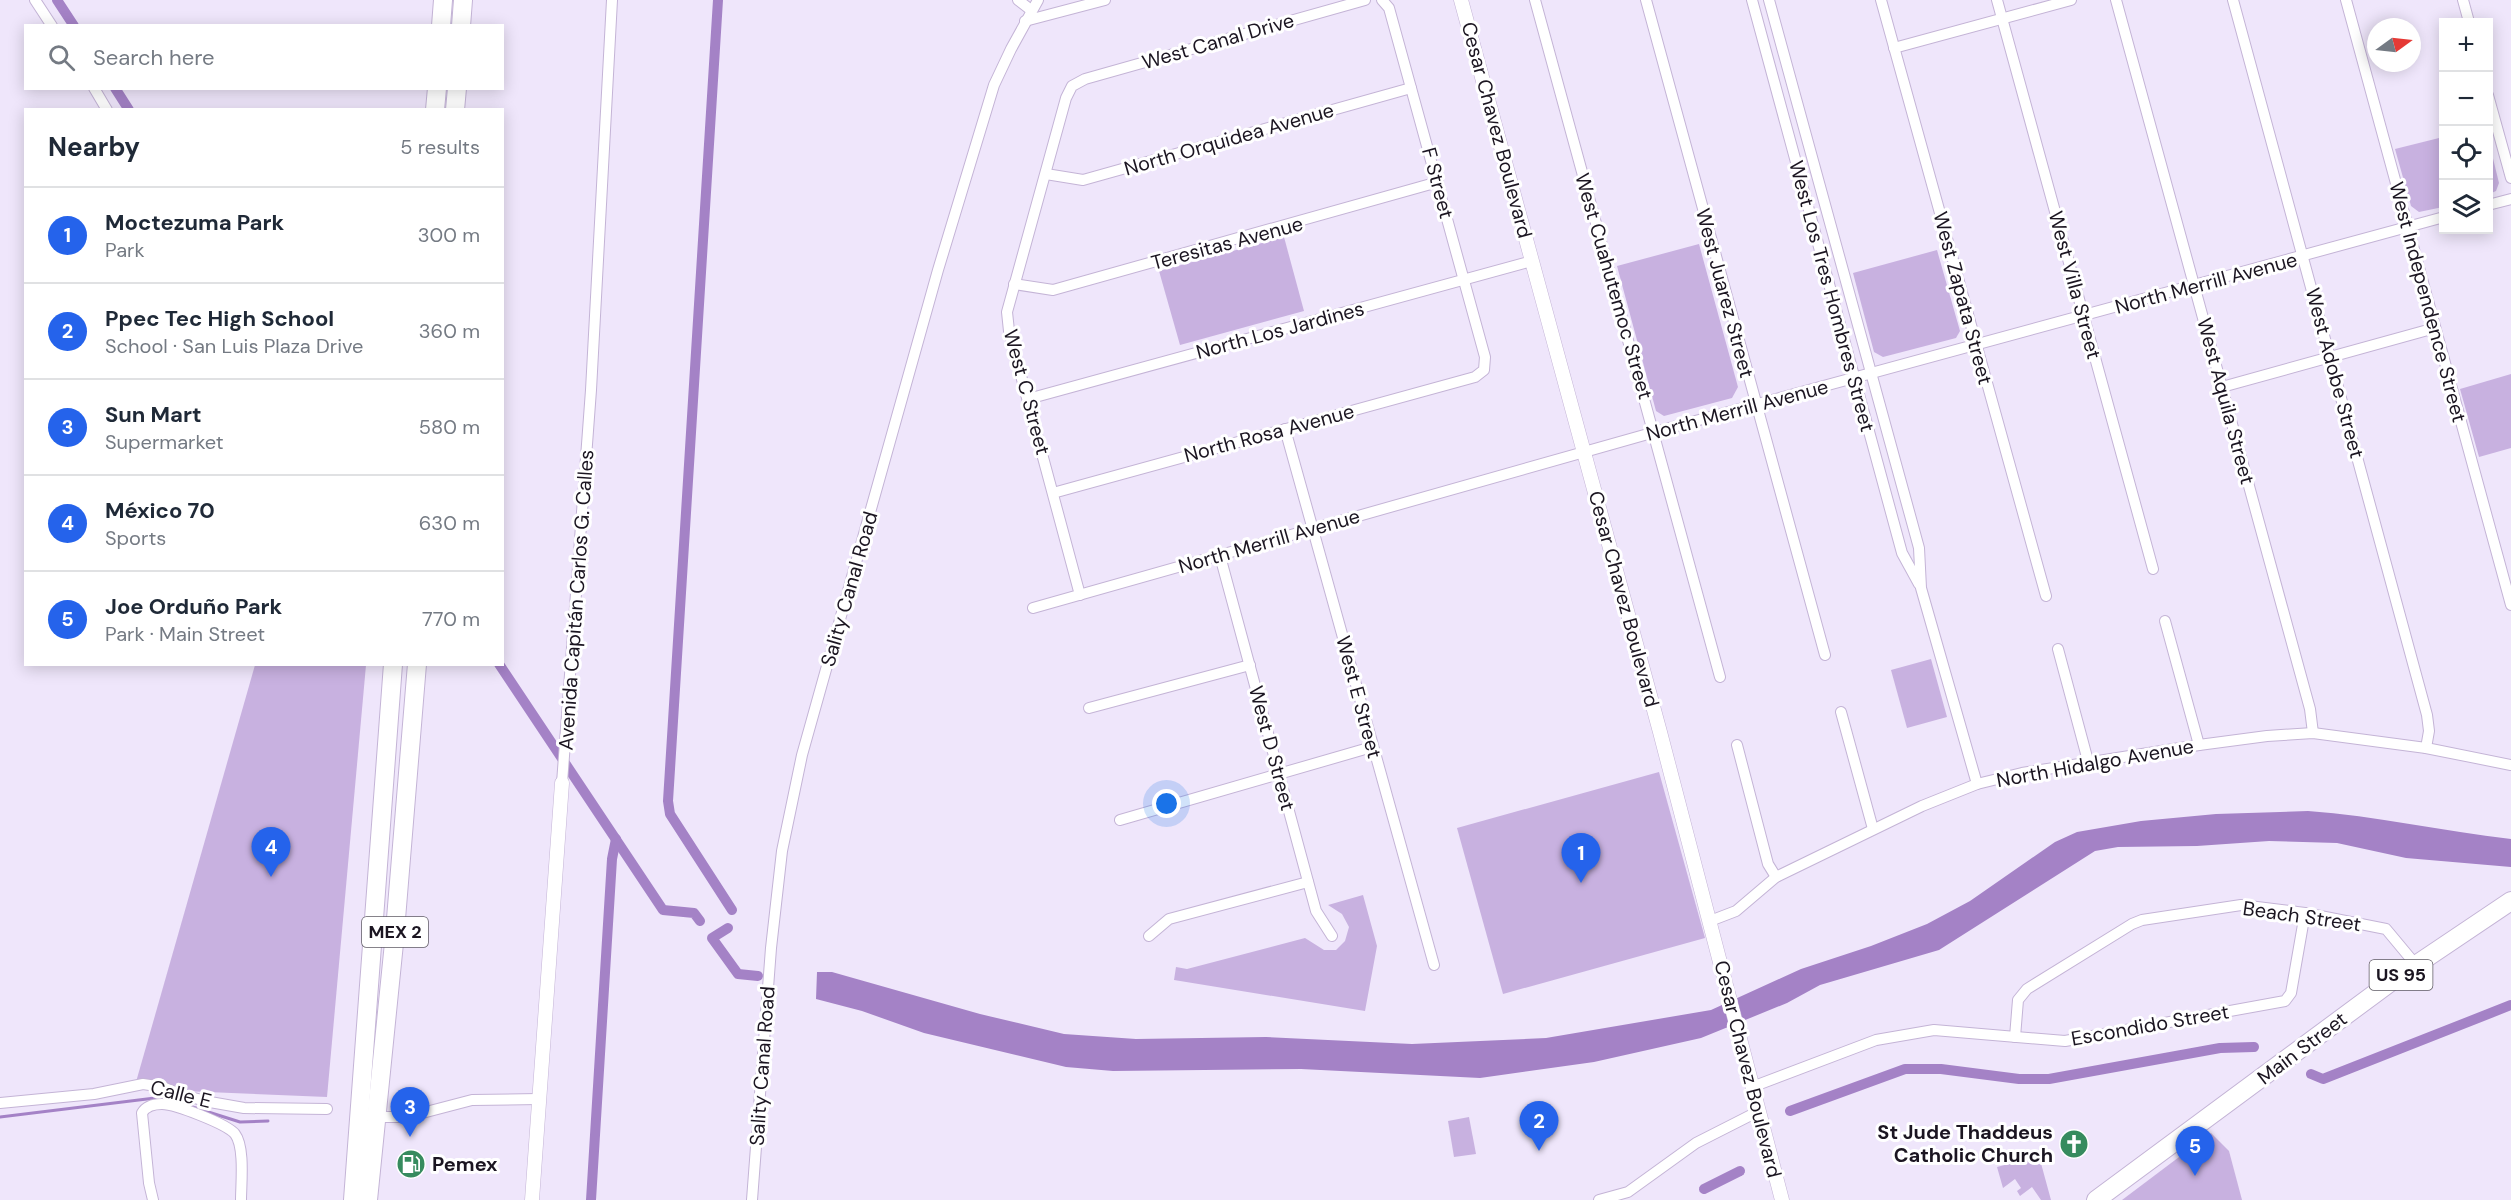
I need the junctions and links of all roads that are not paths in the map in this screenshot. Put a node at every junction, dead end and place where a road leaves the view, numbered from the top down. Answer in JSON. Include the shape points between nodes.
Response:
{"nodes":[{"id":1,"x":35,"y":0,"type":"edge"},
{"id":2,"x":443,"y":0,"type":"edge"},
{"id":3,"x":463,"y":0,"type":"edge"},
{"id":4,"x":612,"y":0,"type":"edge"},
{"id":5,"x":1018,"y":0,"type":"edge"},
{"id":6,"x":1038,"y":0,"type":"edge"},
{"id":7,"x":1105,"y":0,"type":"edge"},
{"id":8,"x":1365,"y":0,"type":"edge"},
{"id":9,"x":1382,"y":0,"type":"edge"},
{"id":10,"x":1461,"y":0,"type":"edge"},
{"id":11,"x":1535,"y":0,"type":"edge"},
{"id":12,"x":1646,"y":0,"type":"edge"},
{"id":13,"x":1752,"y":0,"type":"edge"},
{"id":14,"x":1769,"y":0,"type":"edge"},
{"id":15,"x":1881,"y":0,"type":"edge"},
{"id":16,"x":1997,"y":0,"type":"edge"},
{"id":17,"x":2071,"y":0,"type":"edge"},
{"id":18,"x":2116,"y":0,"type":"edge"},
{"id":19,"x":2233,"y":0,"type":"edge"},
{"id":20,"x":2346,"y":0,"type":"edge"},
{"id":21,"x":2463,"y":0,"type":"edge"},
{"id":22,"x":1032,"y":10,"type":"junction"},
{"id":23,"x":2468,"y":18,"type":"edge"},
{"id":24,"x":2002,"y":19,"type":"junction"},
{"id":25,"x":1025,"y":21,"type":"junction"},
{"id":26,"x":51,"y":24,"type":"edge"},
{"id":27,"x":441,"y":24,"type":"edge"},
{"id":28,"x":461,"y":24,"type":"edge"},
{"id":29,"x":1894,"y":48,"type":"junction"},
{"id":30,"x":1072,"y":86,"type":"joint"},
{"id":31,"x":1412,"y":88,"type":"junction"},
{"id":32,"x":94,"y":90,"type":"edge"},
{"id":33,"x":437,"y":90,"type":"edge"},
{"id":34,"x":457,"y":90,"type":"edge"},
{"id":35,"x":106,"y":108,"type":"edge"},
{"id":36,"x":435,"y":108,"type":"edge"},
{"id":37,"x":455,"y":108,"type":"edge"},
{"id":38,"x":2493,"y":113,"type":"edge"},
{"id":39,"x":1046,"y":174,"type":"junction"},
{"id":40,"x":2511,"y":178,"type":"edge"},
{"id":41,"x":1438,"y":182,"type":"junction"},
{"id":42,"x":2511,"y":199,"type":"edge"},
{"id":43,"x":2493,"y":204,"type":"edge"},
{"id":44,"x":2439,"y":218,"type":"edge"},
{"id":45,"x":2408,"y":227,"type":"junction"},
{"id":46,"x":2303,"y":257,"type":"junction"},
{"id":47,"x":1532,"y":261,"type":"junction"},
{"id":48,"x":1464,"y":279,"type":"junction"},
{"id":49,"x":1014,"y":284,"type":"junction"},
{"id":50,"x":2194,"y":286,"type":"junction"},
{"id":51,"x":2083,"y":316,"type":"junction"},
{"id":52,"x":2435,"y":328,"type":"junction"},
{"id":53,"x":1976,"y":344,"type":"junction"},
{"id":54,"x":2330,"y":357,"type":"junction"},
{"id":55,"x":1484,"y":370,"type":"joint"},
{"id":56,"x":1871,"y":373,"type":"junction"},
{"id":57,"x":1855,"y":378,"type":"junction"},
{"id":58,"x":2222,"y":387,"type":"junction"},
{"id":59,"x":1028,"y":399,"type":"junction"},
{"id":60,"x":1756,"y":404,"type":"junction"},
{"id":61,"x":1285,"y":429,"type":"junction"},
{"id":62,"x":1654,"y":432,"type":"junction"},
{"id":63,"x":1584,"y":452,"type":"junction"},
{"id":64,"x":1053,"y":493,"type":"junction"},
{"id":65,"x":1313,"y":529,"type":"junction"},
{"id":66,"x":1220,"y":556,"type":"junction"},
{"id":67,"x":2153,"y":569,"type":"dead end"},
{"id":68,"x":1922,"y":588,"type":"junction"},
{"id":69,"x":1080,"y":594,"type":"junction"},
{"id":70,"x":2046,"y":596,"type":"dead end"},
{"id":71,"x":2511,"y":605,"type":"edge"},
{"id":72,"x":1033,"y":608,"type":"dead end"},
{"id":73,"x":2165,"y":621,"type":"dead end"},
{"id":74,"x":2058,"y":649,"type":"dead end"},
{"id":75,"x":1825,"y":655,"type":"dead end"},
{"id":76,"x":1250,"y":664,"type":"junction"},
{"id":77,"x":393,"y":666,"type":"edge"},
{"id":78,"x":417,"y":666,"type":"edge"},
{"id":79,"x":1720,"y":677,"type":"dead end"},
{"id":80,"x":1089,"y":708,"type":"dead end"},
{"id":81,"x":1841,"y":712,"type":"dead end"},
{"id":82,"x":2313,"y":733,"type":"junction"},
{"id":83,"x":1737,"y":745,"type":"dead end"},
{"id":84,"x":2199,"y":745,"type":"junction"},
{"id":85,"x":1372,"y":747,"type":"junction"},
{"id":86,"x":2426,"y":748,"type":"junction"},
{"id":87,"x":2088,"y":761,"type":"junction"},
{"id":88,"x":2511,"y":765,"type":"edge"},
{"id":89,"x":1279,"y":775,"type":"junction"},
{"id":90,"x":562,"y":783,"type":"joint"},
{"id":91,"x":1977,"y":784,"type":"junction"},
{"id":92,"x":1120,"y":819,"type":"dead end"},
{"id":93,"x":1873,"y":830,"type":"junction"},
{"id":94,"x":1776,"y":878,"type":"junction"},
{"id":95,"x":1308,"y":882,"type":"junction"},
{"id":96,"x":2511,"y":900,"type":"edge"},
{"id":97,"x":2305,"y":913,"type":"junction"},
{"id":98,"x":1710,"y":921,"type":"junction"},
{"id":99,"x":1149,"y":936,"type":"dead end"},
{"id":100,"x":1332,"y":936,"type":"dead end"},
{"id":101,"x":1434,"y":965,"type":"dead end"},
{"id":102,"x":2416,"y":965,"type":"junction"},
{"id":103,"x":2015,"y":1037,"type":"junction"},
{"id":104,"x":1752,"y":1087,"type":"junction"},
{"id":105,"x":539,"y":1099,"type":"junction"},
{"id":106,"x":0,"y":1103,"type":"edge"},
{"id":107,"x":327,"y":1109,"type":"dead end"},
{"id":108,"x":1759,"y":1111,"type":"junction"},
{"id":109,"x":368,"y":1117,"type":"junction"},
{"id":110,"x":153,"y":1200,"type":"edge"},
{"id":111,"x":241,"y":1200,"type":"edge"},
{"id":112,"x":353,"y":1200,"type":"edge"},
{"id":113,"x":368,"y":1200,"type":"edge"},
{"id":114,"x":532,"y":1200,"type":"edge"},
{"id":115,"x":752,"y":1200,"type":"edge"},
{"id":116,"x":1599,"y":1200,"type":"edge"},
{"id":117,"x":1782,"y":1200,"type":"edge"},
{"id":118,"x":2096,"y":1200,"type":"edge"}],
"edges":[{"from":1,"to":26,"type":"street"},
{"from":2,"to":27,"type":"highway"},
{"from":3,"to":28,"type":"highway"},
{"from":4,"to":90,"type":"street","name":"Avenida Capitán Carlos G. Calles","via":[[591,390]]},
{"from":5,"to":22,"type":"street"},
{"from":6,"to":22,"type":"street","name":"Sality Canal Road"},
{"from":7,"to":25,"type":"street"},
{"from":8,"to":30,"type":"street","name":"West Canal Drive","via":[[1085,79]]},
{"from":9,"to":31,"type":"street","name":"F Street","via":[[1389,8]]},
{"from":10,"to":47,"type":"street","name":"Cesar Chavez Boulevard"},
{"from":11,"to":62,"type":"street","name":"West Cuahutemoc Street"},
{"from":12,"to":60,"type":"street","name":"West Juarez Street"},
{"from":13,"to":57,"type":"street","name":"West Los Tres Hombres Street"},
{"from":14,"to":56,"type":"street","name":"West Los Tres Hombres Street"},
{"from":15,"to":29,"type":"street","name":"West Zapata Street"},
{"from":16,"to":24,"type":"street","name":"West Villa Street"},
{"from":17,"to":24,"type":"street"},
{"from":18,"to":50,"type":"street","name":"West Aquila Street"},
{"from":19,"to":46,"type":"street","name":"West Adobe Street"},
{"from":20,"to":45,"type":"street","name":"West Independence Street"},
{"from":21,"to":23,"type":"street"},
{"from":22,"to":25,"type":"street","name":"Sality Canal Road"},
{"from":24,"to":29,"type":"street"},
{"from":24,"to":51,"type":"street","name":"West Villa Street"},
{"from":25,"to":115,"type":"street","name":"Sality Canal Road","via":[[994,85],[802,755],[782,851],[771,948]]},
{"from":29,"to":53,"type":"street","name":"West Zapata Street"},
{"from":30,"to":39,"type":"street","name":"West C Street"},
{"from":31,"to":39,"type":"street","name":"North Orquidea Avenue","via":[[1083,180]]},
{"from":31,"to":41,"type":"street","name":"F Street"},
{"from":32,"to":35,"type":"street"},
{"from":33,"to":36,"type":"highway"},
{"from":34,"to":37,"type":"highway"},
{"from":38,"to":40,"type":"street"},
{"from":39,"to":49,"type":"street","name":"West C Street"},
{"from":41,"to":48,"type":"street","name":"F Street"},
{"from":41,"to":49,"type":"street","name":"Teresitas Avenue","via":[[1053,290]]},
{"from":42,"to":43,"type":"street"},
{"from":44,"to":45,"type":"street","name":"North Merrill Avenue"},
{"from":45,"to":46,"type":"street","name":"North Merrill Avenue"},
{"from":45,"to":52,"type":"street","name":"West Independence Street"},
{"from":46,"to":50,"type":"street","name":"North Merrill Avenue"},
{"from":46,"to":54,"type":"street","name":"West Adobe Street"},
{"from":47,"to":48,"type":"street","name":"North Los Jardines"},
{"from":47,"to":63,"type":"street","name":"Cesar Chavez Boulevard"},
{"from":48,"to":55,"type":"street","name":"F Street","via":[[1485,357]]},
{"from":48,"to":59,"type":"street","name":"North Los Jardines"},
{"from":49,"to":59,"type":"street","name":"West C Street","via":[[1007,312],[1009,331]]},
{"from":50,"to":51,"type":"street","name":"North Merrill Avenue"},
{"from":50,"to":58,"type":"street","name":"West Aquila Street"},
{"from":51,"to":53,"type":"street","name":"North Merrill Avenue"},
{"from":51,"to":67,"type":"street","name":"West Villa Street"},
{"from":52,"to":54,"type":"street"},
{"from":52,"to":71,"type":"street","name":"West Independence Street"},
{"from":53,"to":56,"type":"street","name":"North Merrill Avenue"},
{"from":53,"to":70,"type":"street","name":"West Zapata Street"},
{"from":54,"to":58,"type":"street"},
{"from":54,"to":86,"type":"street","name":"West Adobe Street","via":[[2427,715]]},
{"from":55,"to":61,"type":"street","name":"North Rosa Avenue","via":[[1475,376]]},
{"from":56,"to":57,"type":"street","name":"North Merrill Avenue"},
{"from":56,"to":68,"type":"street","name":"West Los Tres Hombres Street","via":[[1919,548]]},
{"from":57,"to":60,"type":"street","name":"North Merrill Avenue"},
{"from":57,"to":68,"type":"street","name":"West Los Tres Hombres Street","via":[[1902,553]]},
{"from":58,"to":82,"type":"street","name":"West Aquila Street","via":[[2310,709]]},
{"from":59,"to":64,"type":"street","name":"West C Street"},
{"from":60,"to":62,"type":"street","name":"North Merrill Avenue"},
{"from":60,"to":75,"type":"street","name":"West Juarez Street"},
{"from":61,"to":64,"type":"street","name":"North Rosa Avenue"},
{"from":61,"to":65,"type":"street","name":"West E Street"},
{"from":62,"to":63,"type":"street","name":"North Merrill Avenue"},
{"from":62,"to":79,"type":"street","name":"West Cuahutemoc Street"},
{"from":63,"to":65,"type":"street","name":"North Merrill Avenue"},
{"from":63,"to":98,"type":"street","name":"Cesar Chavez Boulevard"},
{"from":64,"to":69,"type":"street","name":"West C Street"},
{"from":65,"to":66,"type":"street","name":"North Merrill Avenue"},
{"from":65,"to":85,"type":"street","name":"West E Street"},
{"from":66,"to":69,"type":"street","name":"North Merrill Avenue"},
{"from":66,"to":76,"type":"street","name":"West D Street"},
{"from":68,"to":91,"type":"street","name":"West Los Tres Hombres Street"},
{"from":69,"to":72,"type":"street","name":"North Merrill Avenue"},
{"from":73,"to":84,"type":"street"},
{"from":74,"to":87,"type":"street"},
{"from":76,"to":80,"type":"street"},
{"from":76,"to":89,"type":"street","name":"West D Street"},
{"from":77,"to":109,"type":"highway","number":"MEX 2"},
{"from":78,"to":109,"type":"highway","number":"MEX 2","via":[[394,943]]},
{"from":81,"to":93,"type":"street"},
{"from":82,"to":84,"type":"street","name":"North Hidalgo Avenue"},
{"from":82,"to":86,"type":"street","name":"North Hidalgo Avenue"},
{"from":83,"to":94,"type":"street","via":[[1768,864]]},
{"from":84,"to":87,"type":"street","name":"North Hidalgo Avenue"},
{"from":85,"to":89,"type":"street"},
{"from":85,"to":101,"type":"street","name":"West E Street"},
{"from":86,"to":88,"type":"street","name":"North Hidalgo Avenue"},
{"from":87,"to":91,"type":"street","name":"North Hidalgo Avenue"},
{"from":89,"to":92,"type":"street"},
{"from":89,"to":95,"type":"street","name":"West D Street"},
{"from":90,"to":105,"type":"street","name":"Avenida Capitán Carlos G. Calles"},
{"from":91,"to":93,"type":"street","name":"North Hidalgo Avenue"},
{"from":93,"to":94,"type":"street","name":"North Hidalgo Avenue"},
{"from":94,"to":98,"type":"street","name":"North Hidalgo Avenue","via":[[1736,911]]},
{"from":95,"to":99,"type":"street","via":[[1169,919]]},
{"from":95,"to":100,"type":"street","name":"West D Street","via":[[1316,911]]},
{"from":96,"to":102,"type":"highway","name":"Main Street","number":"US 95"},
{"from":97,"to":102,"type":"street","name":"Beach Street","via":[[2386,929]]},
{"from":97,"to":103,"type":"street","name":"Beach Street","via":[[2241,905],[2132,924],[2027,989],[2018,1000]]},
{"from":97,"to":103,"type":"street","name":"Escondido Street","via":[[2291,993],[2285,1001],[2065,1041]]},
{"from":98,"to":104,"type":"street","name":"Cesar Chavez Boulevard"},
{"from":102,"to":118,"type":"highway","name":"Main Street","number":"US 95"},
{"from":103,"to":104,"type":"street","name":"Escondido Street","via":[[1945,1029],[1876,1040]]},
{"from":104,"to":108,"type":"street","name":"Cesar Chavez Boulevard"},
{"from":105,"to":109,"type":"street","via":[[472,1100],[407,1117]]},
{"from":105,"to":114,"type":"street","name":"Avenida Capitán Carlos G. Calles"},
{"from":106,"to":107,"type":"street","name":"Calle E","via":[[94,1094],[143,1084],[243,1108]]},
{"from":108,"to":116,"type":"street","via":[[1696,1143],[1628,1192]]},
{"from":108,"to":117,"type":"street","name":"Cesar Chavez Boulevard"},
{"from":109,"to":112,"type":"highway","number":"MEX 2"},
{"from":109,"to":113,"type":"highway","number":"MEX 2"},
{"from":110,"to":111,"type":"street","name":"Calle E","via":[[141,1119],[145,1108],[152,1105],[172,1105],[227,1127],[235,1134],[240,1151]]}]}
